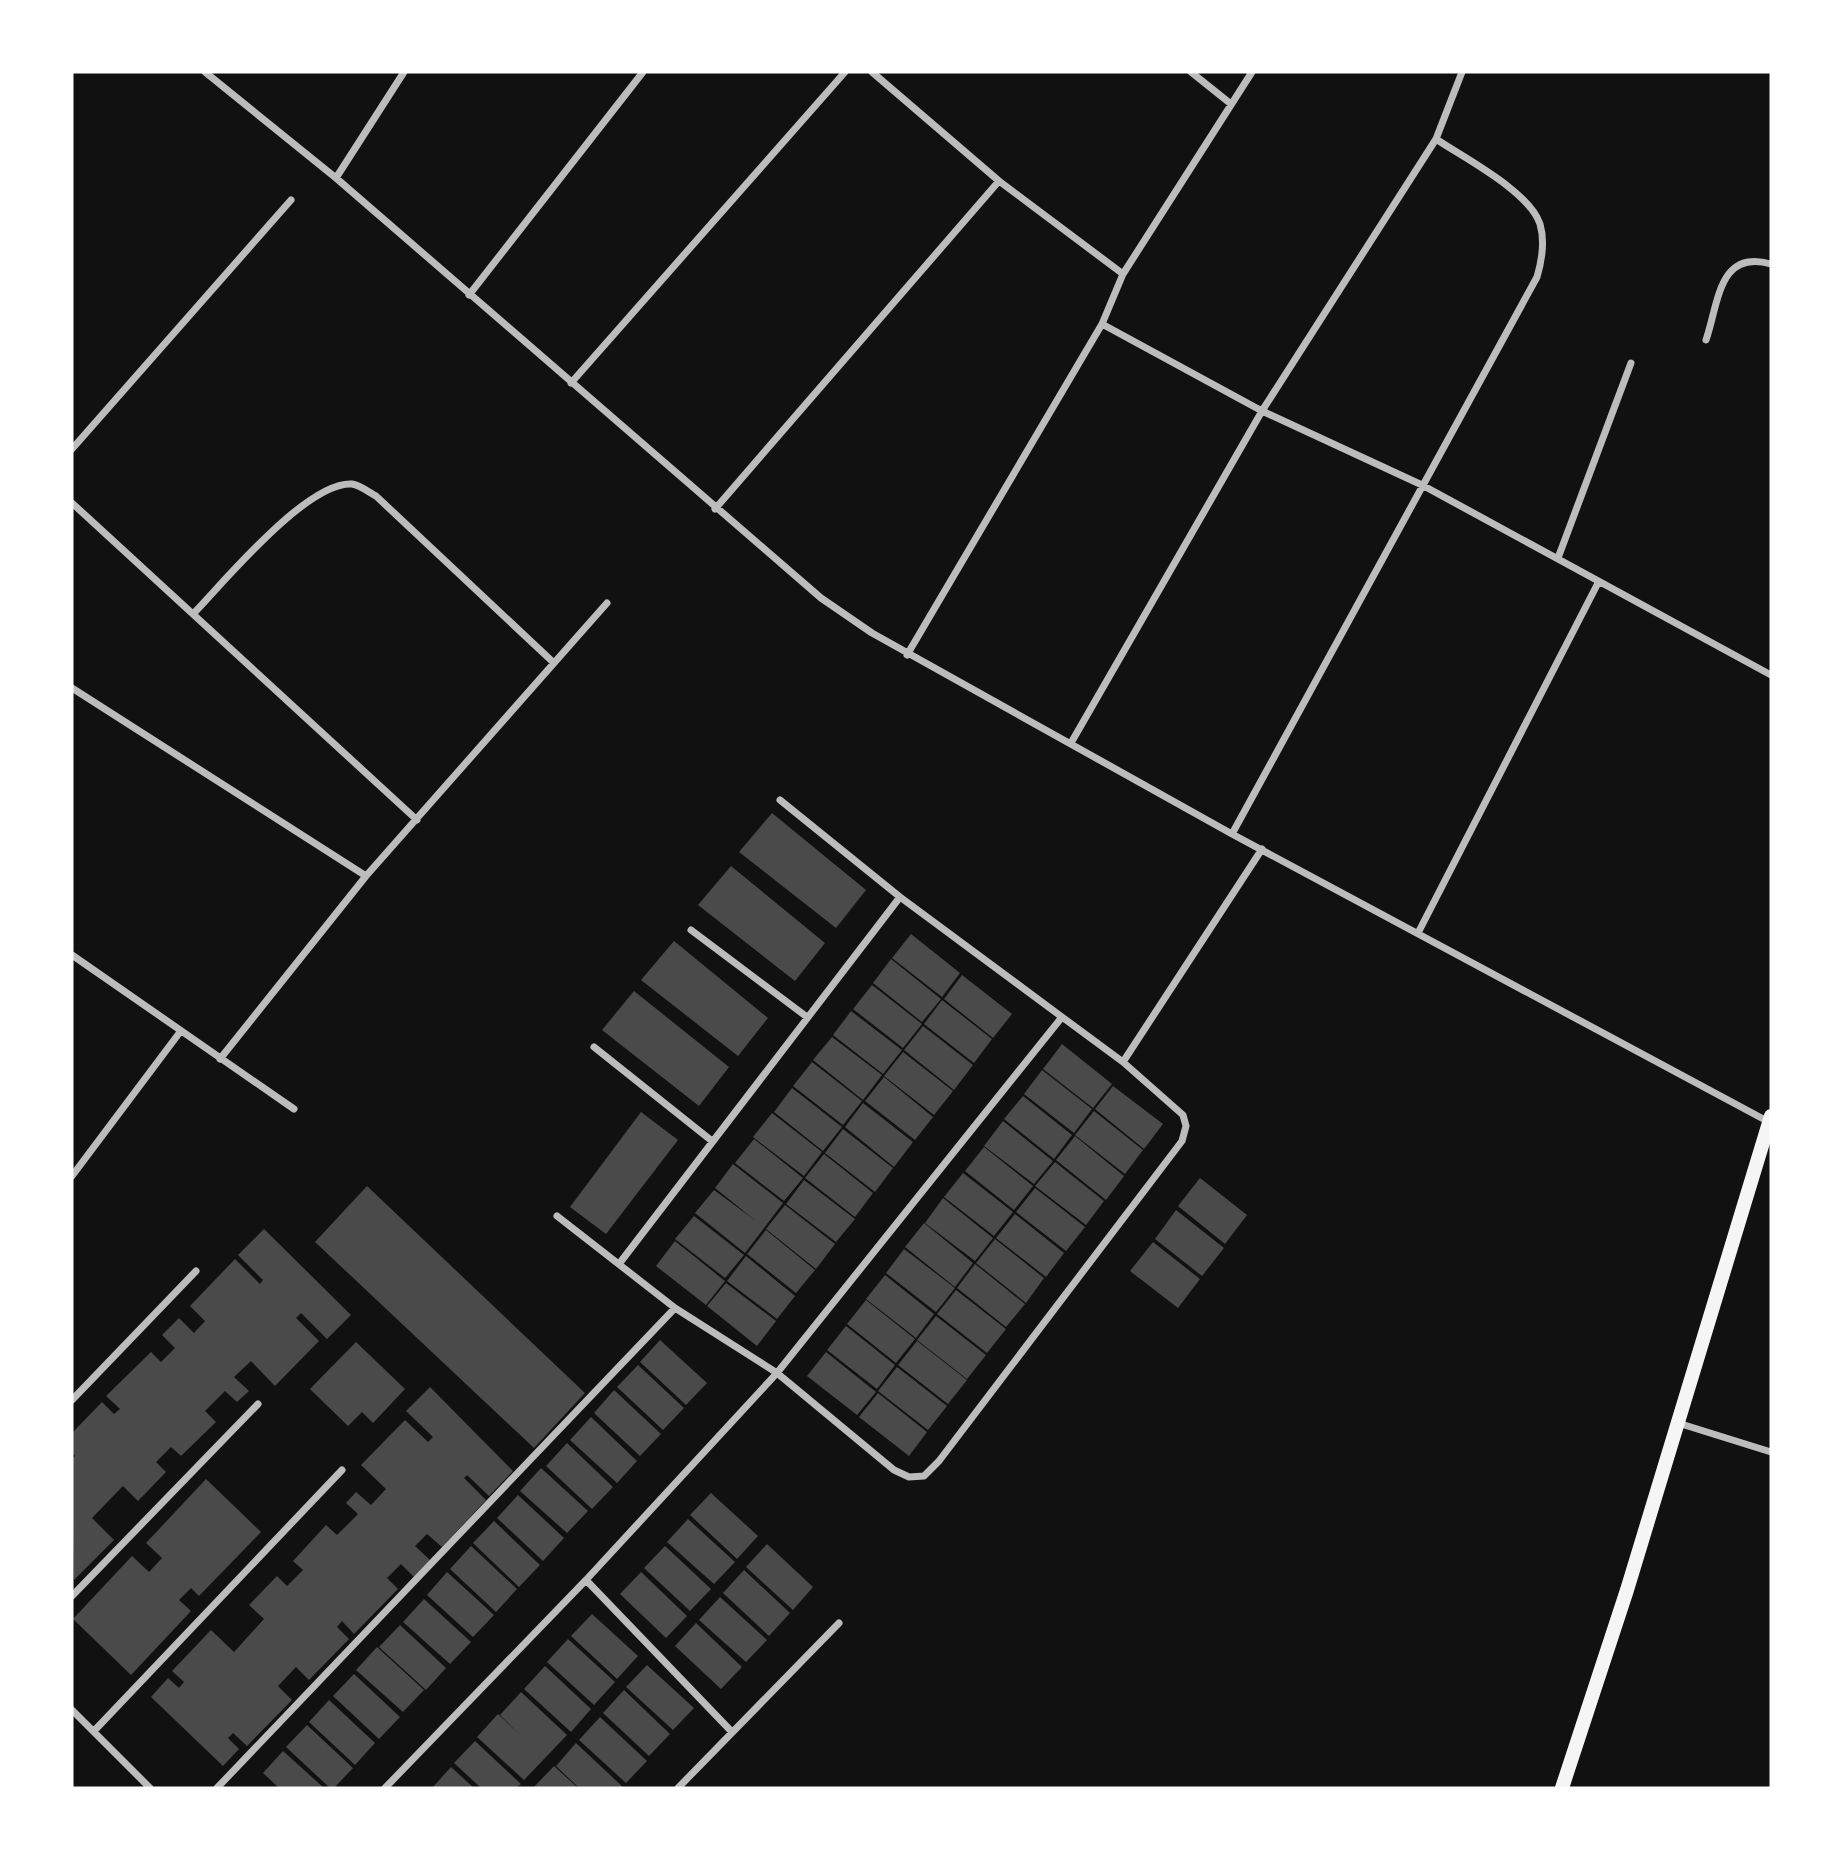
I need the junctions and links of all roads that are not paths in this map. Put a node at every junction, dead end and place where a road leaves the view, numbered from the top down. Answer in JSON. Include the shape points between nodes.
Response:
{"nodes":[{"id":1,"x":205,"y":72,"type":"edge"},
{"id":2,"x":404,"y":72,"type":"edge"},
{"id":3,"x":643,"y":72,"type":"edge"},
{"id":4,"x":845,"y":72,"type":"edge"},
{"id":5,"x":872,"y":72,"type":"edge"},
{"id":6,"x":1191,"y":72,"type":"edge"},
{"id":7,"x":1252,"y":72,"type":"edge"},
{"id":8,"x":1462,"y":72,"type":"edge"},
{"id":9,"x":1231,"y":104,"type":"junction"},
{"id":10,"x":1436,"y":139,"type":"junction"},
{"id":11,"x":336,"y":178,"type":"junction"},
{"id":12,"x":999,"y":181,"type":"junction"},
{"id":13,"x":291,"y":200,"type":"dead end"},
{"id":14,"x":1771,"y":264,"type":"edge"},
{"id":15,"x":1123,"y":274,"type":"junction"},
{"id":16,"x":469,"y":295,"type":"junction"},
{"id":17,"x":1102,"y":324,"type":"junction"},
{"id":18,"x":1706,"y":340,"type":"dead end"},
{"id":19,"x":1631,"y":363,"type":"dead end"},
{"id":20,"x":571,"y":383,"type":"junction"},
{"id":21,"x":1262,"y":411,"type":"junction"},
{"id":22,"x":72,"y":449,"type":"edge"},
{"id":23,"x":1422,"y":485,"type":"junction"},
{"id":24,"x":72,"y":503,"type":"edge"},
{"id":25,"x":715,"y":509,"type":"junction"},
{"id":26,"x":1558,"y":558,"type":"junction"},
{"id":27,"x":1598,"y":583,"type":"junction"},
{"id":28,"x":607,"y":603,"type":"dead end"},
{"id":29,"x":193,"y":614,"type":"junction"},
{"id":30,"x":907,"y":655,"type":"junction"},
{"id":31,"x":554,"y":663,"type":"junction"},
{"id":32,"x":1771,"y":675,"type":"edge"},
{"id":33,"x":72,"y":688,"type":"edge"},
{"id":34,"x":1071,"y":743,"type":"junction"},
{"id":35,"x":780,"y":800,"type":"dead end"},
{"id":36,"x":417,"y":820,"type":"junction"},
{"id":37,"x":1232,"y":834,"type":"junction"},
{"id":38,"x":1262,"y":849,"type":"junction"},
{"id":39,"x":366,"y":876,"type":"junction"},
{"id":40,"x":900,"y":897,"type":"junction"},
{"id":41,"x":691,"y":930,"type":"dead end"},
{"id":42,"x":1418,"y":933,"type":"junction"},
{"id":43,"x":72,"y":955,"type":"edge"},
{"id":44,"x":807,"y":1017,"type":"junction"},
{"id":45,"x":1062,"y":1017,"type":"junction"},
{"id":46,"x":180,"y":1032,"type":"junction"},
{"id":47,"x":594,"y":1047,"type":"dead end"},
{"id":48,"x":220,"y":1059,"type":"junction"},
{"id":49,"x":1123,"y":1062,"type":"junction"},
{"id":50,"x":294,"y":1109,"type":"dead end"},
{"id":51,"x":1770,"y":1119,"type":"edge"},
{"id":52,"x":712,"y":1141,"type":"junction"},
{"id":53,"x":72,"y":1176,"type":"edge"},
{"id":54,"x":556,"y":1216,"type":"dead end"},
{"id":55,"x":620,"y":1264,"type":"junction"},
{"id":56,"x":196,"y":1271,"type":"dead end"},
{"id":57,"x":675,"y":1308,"type":"junction"},
{"id":58,"x":777,"y":1373,"type":"junction"},
{"id":59,"x":72,"y":1400,"type":"edge"},
{"id":60,"x":258,"y":1404,"type":"dead end"},
{"id":61,"x":1678,"y":1423,"type":"junction"},
{"id":62,"x":1771,"y":1452,"type":"edge"},
{"id":63,"x":342,"y":1470,"type":"dead end"},
{"id":64,"x":586,"y":1580,"type":"junction"},
{"id":65,"x":72,"y":1596,"type":"edge"},
{"id":66,"x":839,"y":1623,"type":"dead end"},
{"id":67,"x":72,"y":1710,"type":"edge"},
{"id":68,"x":94,"y":1731,"type":"junction"},
{"id":69,"x":732,"y":1732,"type":"junction"},
{"id":70,"x":150,"y":1788,"type":"edge"},
{"id":71,"x":217,"y":1788,"type":"edge"},
{"id":72,"x":385,"y":1788,"type":"edge"},
{"id":73,"x":678,"y":1788,"type":"edge"},
{"id":74,"x":1562,"y":1788,"type":"edge"}],
"edges":[{"from":1,"to":11,"type":"street"},
{"from":2,"to":11,"type":"street"},
{"from":3,"to":16,"type":"street"},
{"from":4,"to":20,"type":"street"},
{"from":5,"to":12,"type":"street"},
{"from":6,"to":9,"type":"street"},
{"from":7,"to":9,"type":"street"},
{"from":8,"to":10,"type":"street"},
{"from":9,"to":15,"type":"street"},
{"from":10,"to":21,"type":"street"},
{"from":10,"to":23,"type":"street","via":[[1524,199],[1540,223],[1543,254],[1537,277]]},
{"from":11,"to":16,"type":"street"},
{"from":12,"to":15,"type":"street"},
{"from":12,"to":25,"type":"street"},
{"from":13,"to":22,"type":"street"},
{"from":14,"to":18,"type":"street","via":[[1741,261],[1729,271]]},
{"from":15,"to":17,"type":"street"},
{"from":16,"to":20,"type":"street"},
{"from":17,"to":21,"type":"street"},
{"from":17,"to":30,"type":"street"},
{"from":19,"to":26,"type":"street"},
{"from":20,"to":25,"type":"street"},
{"from":21,"to":23,"type":"street"},
{"from":21,"to":34,"type":"street"},
{"from":23,"to":26,"type":"street"},
{"from":23,"to":37,"type":"street"},
{"from":24,"to":29,"type":"street"},
{"from":25,"to":30,"type":"street","via":[[821,598]]},
{"from":26,"to":27,"type":"street"},
{"from":27,"to":32,"type":"street"},
{"from":27,"to":42,"type":"street"},
{"from":28,"to":31,"type":"street"},
{"from":29,"to":31,"type":"street","via":[[296,508],[326,491],[353,484],[376,496]]},
{"from":29,"to":36,"type":"street"},
{"from":30,"to":34,"type":"street"},
{"from":31,"to":36,"type":"street"},
{"from":33,"to":39,"type":"street"},
{"from":34,"to":37,"type":"street"},
{"from":35,"to":40,"type":"street"},
{"from":36,"to":39,"type":"street"},
{"from":37,"to":38,"type":"street"},
{"from":38,"to":42,"type":"street"},
{"from":38,"to":49,"type":"street"},
{"from":39,"to":48,"type":"street"},
{"from":40,"to":44,"type":"street"},
{"from":40,"to":45,"type":"street"},
{"from":41,"to":44,"type":"street"},
{"from":42,"to":51,"type":"street"},
{"from":43,"to":46,"type":"street"},
{"from":44,"to":52,"type":"street"},
{"from":45,"to":49,"type":"street"},
{"from":45,"to":58,"type":"street"},
{"from":46,"to":48,"type":"street"},
{"from":46,"to":53,"type":"street"},
{"from":47,"to":52,"type":"street"},
{"from":48,"to":50,"type":"street"},
{"from":49,"to":58,"type":"street","via":[[1183,1115],[1182,1141],[923,1476],[909,1477],[894,1470]]},
{"from":51,"to":61,"type":"main road"},
{"from":52,"to":55,"type":"street"},
{"from":54,"to":55,"type":"street"},
{"from":55,"to":57,"type":"street"},
{"from":56,"to":59,"type":"street"},
{"from":57,"to":58,"type":"street"},
{"from":57,"to":71,"type":"street"},
{"from":58,"to":64,"type":"street"},
{"from":60,"to":65,"type":"street"},
{"from":61,"to":62,"type":"street"},
{"from":61,"to":74,"type":"main road"},
{"from":63,"to":68,"type":"street"},
{"from":64,"to":69,"type":"street"},
{"from":64,"to":72,"type":"street"},
{"from":66,"to":69,"type":"street"},
{"from":67,"to":68,"type":"street"},
{"from":68,"to":70,"type":"street"},
{"from":69,"to":73,"type":"street"}]}
